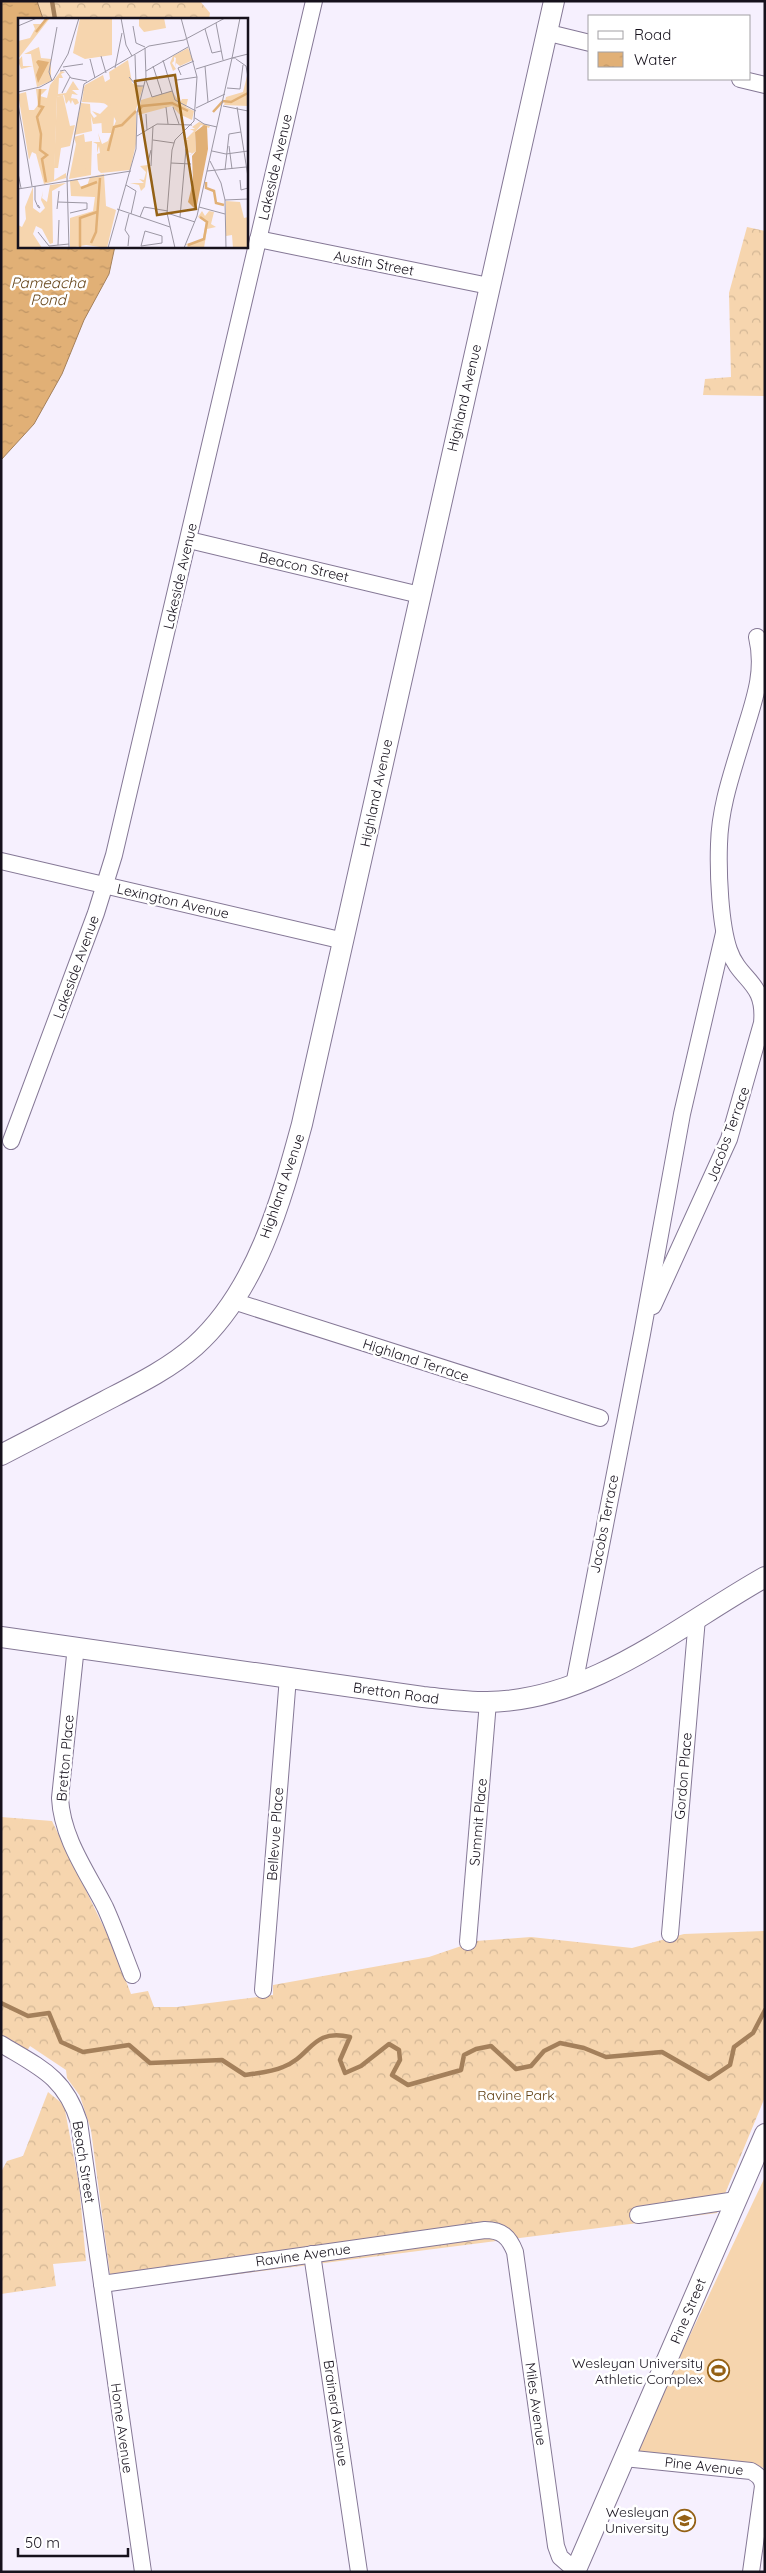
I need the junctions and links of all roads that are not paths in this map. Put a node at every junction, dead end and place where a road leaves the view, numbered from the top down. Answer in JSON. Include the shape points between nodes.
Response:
{"nodes":[{"id":1,"x":314,"y":1,"type":"edge"},
{"id":2,"x":554,"y":1,"type":"edge"},
{"id":3,"x":549,"y":33,"type":"junction"},
{"id":4,"x":588,"y":43,"type":"edge"},
{"id":5,"x":744,"y":80,"type":"edge"},
{"id":6,"x":765,"y":85,"type":"edge"},
{"id":7,"x":258,"y":239,"type":"junction"},
{"id":8,"x":490,"y":286,"type":"junction"},
{"id":9,"x":189,"y":540,"type":"junction"},
{"id":10,"x":420,"y":595,"type":"junction"},
{"id":11,"x":757,"y":637,"type":"dead end"},
{"id":12,"x":1,"y":861,"type":"edge"},
{"id":13,"x":106,"y":885,"type":"junction"},
{"id":14,"x":724,"y":933,"type":"junction"},
{"id":15,"x":344,"y":941,"type":"junction"},
{"id":16,"x":11,"y":1141,"type":"dead end"},
{"id":17,"x":233,"y":1302,"type":"junction"},
{"id":18,"x":642,"y":1334,"type":"junction"},
{"id":19,"x":600,"y":1418,"type":"dead end"},
{"id":20,"x":1,"y":1455,"type":"edge"},
{"id":21,"x":765,"y":1577,"type":"edge"},
{"id":22,"x":697,"y":1618,"type":"junction"},
{"id":23,"x":1,"y":1637,"type":"edge"},
{"id":24,"x":76,"y":1646,"type":"junction"},
{"id":25,"x":288,"y":1677,"type":"junction"},
{"id":26,"x":574,"y":1685,"type":"junction"},
{"id":27,"x":488,"y":1702,"type":"junction"},
{"id":28,"x":670,"y":1934,"type":"dead end"},
{"id":29,"x":468,"y":1942,"type":"dead end"},
{"id":30,"x":132,"y":1975,"type":"dead end"},
{"id":31,"x":263,"y":1990,"type":"dead end"},
{"id":32,"x":1,"y":2044,"type":"edge"},
{"id":33,"x":765,"y":2134,"type":"edge"},
{"id":34,"x":736,"y":2200,"type":"junction"},
{"id":35,"x":638,"y":2215,"type":"dead end"},
{"id":36,"x":504,"y":2234,"type":"joint"},
{"id":37,"x":312,"y":2254,"type":"junction"},
{"id":38,"x":102,"y":2284,"type":"junction"},
{"id":39,"x":624,"y":2458,"type":"junction"},
{"id":40,"x":761,"y":2529,"type":"edge"},
{"id":41,"x":575,"y":2571,"type":"edge"},
{"id":42,"x":143,"y":2572,"type":"edge"},
{"id":43,"x":359,"y":2572,"type":"edge"},
{"id":44,"x":751,"y":2572,"type":"edge"}],
"edges":[{"from":1,"to":7,"type":"street","name":"Lakeside Avenue"},
{"from":2,"to":3,"type":"street","name":"Highland Avenue"},
{"from":3,"to":4,"type":"street"},
{"from":3,"to":8,"type":"street","name":"Highland Avenue"},
{"from":5,"to":6,"type":"street"},
{"from":7,"to":8,"type":"street","name":"Austin Street"},
{"from":7,"to":9,"type":"street","name":"Lakeside Avenue"},
{"from":8,"to":10,"type":"street","name":"Highland Avenue"},
{"from":9,"to":10,"type":"street","name":"Beacon Street"},
{"from":9,"to":13,"type":"street","name":"Lakeside Avenue"},
{"from":10,"to":15,"type":"street","name":"Highland Avenue"},
{"from":11,"to":14,"type":"street","name":"Jacobs Terrace","via":[[762,654],[759,685],[724,800],[719,847]]},
{"from":12,"to":13,"type":"street","name":"Lexington Avenue"},
{"from":13,"to":15,"type":"street","name":"Lexington Avenue"},
{"from":13,"to":16,"type":"street","name":"Lakeside Avenue"},
{"from":14,"to":18,"type":"street","name":"Jacobs Terrace","via":[[682,1114]]},
{"from":14,"to":18,"type":"street","name":"Jacobs Terrace","via":[[735,963],[761,996],[762,1024],[729,1139]]},
{"from":15,"to":17,"type":"street","name":"Highland Avenue","via":[[290,1168],[271,1224]]},
{"from":17,"to":19,"type":"street","name":"Highland Terrace"},
{"from":17,"to":20,"type":"street","name":"Highland Avenue","via":[[201,1339],[168,1366]]},
{"from":18,"to":26,"type":"street","name":"Jacobs Terrace"},
{"from":21,"to":22,"type":"street","name":"Bretton Road"},
{"from":22,"to":26,"type":"street","name":"Bretton Road","via":[[627,1659]]},
{"from":22,"to":28,"type":"street","name":"Gordon Place"},
{"from":23,"to":24,"type":"street","name":"Bretton Road"},
{"from":24,"to":25,"type":"street","name":"Bretton Road"},
{"from":24,"to":30,"type":"street","name":"Bretton Place","via":[[60,1798],[61,1816],[109,1917]]},
{"from":25,"to":27,"type":"street","name":"Bretton Road","via":[[422,1697]]},
{"from":25,"to":31,"type":"street","name":"Bellevue Place"},
{"from":26,"to":27,"type":"street","name":"Bretton Road"},
{"from":27,"to":29,"type":"street","name":"Summit Place"},
{"from":32,"to":38,"type":"street","name":"Beach Street","via":[[57,2081],[74,2107],[79,2122]]},
{"from":33,"to":34,"type":"street","name":"Pine Street"},
{"from":34,"to":35,"type":"street"},
{"from":34,"to":39,"type":"street","name":"Pine Street"},
{"from":36,"to":37,"type":"street","name":"Ravine Avenue","via":[[485,2230]]},
{"from":36,"to":41,"type":"street","name":"Miles Avenue","via":[[512,2242],[515,2252],[556,2546],[560,2557]]},
{"from":37,"to":38,"type":"street","name":"Ravine Avenue"},
{"from":37,"to":43,"type":"street","name":"Brainerd Avenue"},
{"from":38,"to":42,"type":"street","name":"Home Avenue"},
{"from":39,"to":40,"type":"street","name":"Pine Avenue","via":[[757,2474],[763,2486]]},
{"from":39,"to":41,"type":"street","name":"Pine Street"},
{"from":40,"to":44,"type":"street"}]}
